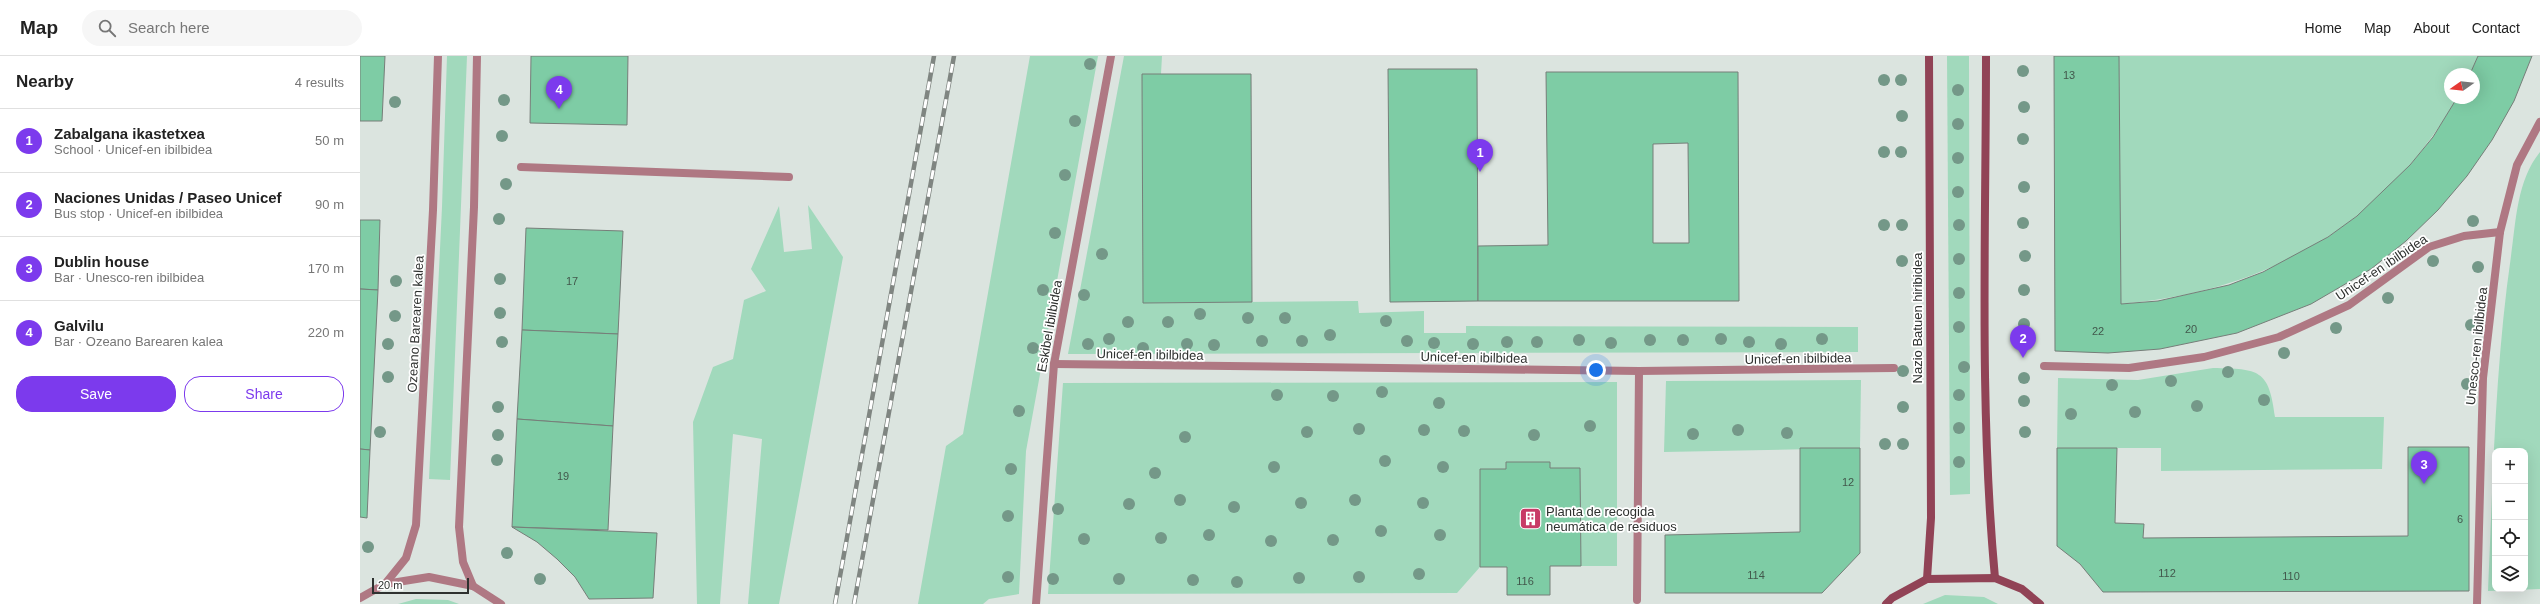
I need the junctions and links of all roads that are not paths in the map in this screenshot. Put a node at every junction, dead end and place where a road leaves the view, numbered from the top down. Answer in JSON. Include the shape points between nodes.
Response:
{"nodes":[{"id":1,"x":438,"y":56,"type":"edge"},
{"id":2,"x":477,"y":56,"type":"edge"},
{"id":3,"x":1111,"y":56,"type":"edge"},
{"id":4,"x":1929,"y":56,"type":"edge"},
{"id":5,"x":1986,"y":56,"type":"edge"},
{"id":6,"x":2540,"y":122,"type":"edge"},
{"id":7,"x":521,"y":167,"type":"dead end"},
{"id":8,"x":789,"y":177,"type":"dead end"},
{"id":9,"x":2500,"y":232,"type":"junction"},
{"id":10,"x":1054,"y":364,"type":"junction"},
{"id":11,"x":2044,"y":366,"type":"dead end"},
{"id":12,"x":1894,"y":368,"type":"dead end"},
{"id":13,"x":1639,"y":371,"type":"junction"},
{"id":14,"x":1995,"y":578,"type":"junction"},
{"id":15,"x":1927,"y":579,"type":"junction"},
{"id":16,"x":385,"y":584,"type":"junction"},
{"id":17,"x":473,"y":586,"type":"junction"},
{"id":18,"x":360,"y":598,"type":"edge"},
{"id":19,"x":1637,"y":600,"type":"dead end"},
{"id":20,"x":501,"y":604,"type":"edge"},
{"id":21,"x":1036,"y":604,"type":"edge"},
{"id":22,"x":1886,"y":604,"type":"edge"},
{"id":23,"x":2040,"y":604,"type":"edge"},
{"id":24,"x":2477,"y":604,"type":"edge"}],
"edges":[{"from":1,"to":16,"type":"street","name":"Ozeano Barearen kalea","via":[[432,233],[416,525],[406,558]]},
{"from":2,"to":17,"type":"street","via":[[474,208],[459,527],[463,562]]},
{"from":3,"to":10,"type":"street","name":"Eskibel ibilbidea"},
{"from":4,"to":15,"type":"main road","name":"Nazio Batuen hiribidea","via":[[1931,518]]},
{"from":5,"to":14,"type":"main road","via":[[1986,340],[1990,516]]},
{"from":6,"to":9,"type":"street","name":"Unesco-ren ibilbidea","via":[[2518,165]]},
{"from":7,"to":8,"type":"street"},
{"from":9,"to":11,"type":"street","name":"Unicef-en ibilbidea","via":[[2464,236],[2429,247],[2349,305],[2279,337],[2204,357],[2129,368]]},
{"from":9,"to":24,"type":"street","name":"Unesco-ren ibilbidea","via":[[2482,378]]},
{"from":10,"to":13,"type":"street","name":"Unicef-en ibilbidea"},
{"from":10,"to":21,"type":"street","name":"Eskibel ibilbidea"},
{"from":12,"to":13,"type":"street","name":"Unicef-en ibilbidea"},
{"from":13,"to":19,"type":"street"},
{"from":14,"to":15,"type":"main road"},
{"from":14,"to":23,"type":"main road","via":[[2022,590]]},
{"from":15,"to":22,"type":"main road"},
{"from":16,"to":17,"type":"street","via":[[429,577]]},
{"from":16,"to":18,"type":"street"},
{"from":17,"to":20,"type":"street"}]}
